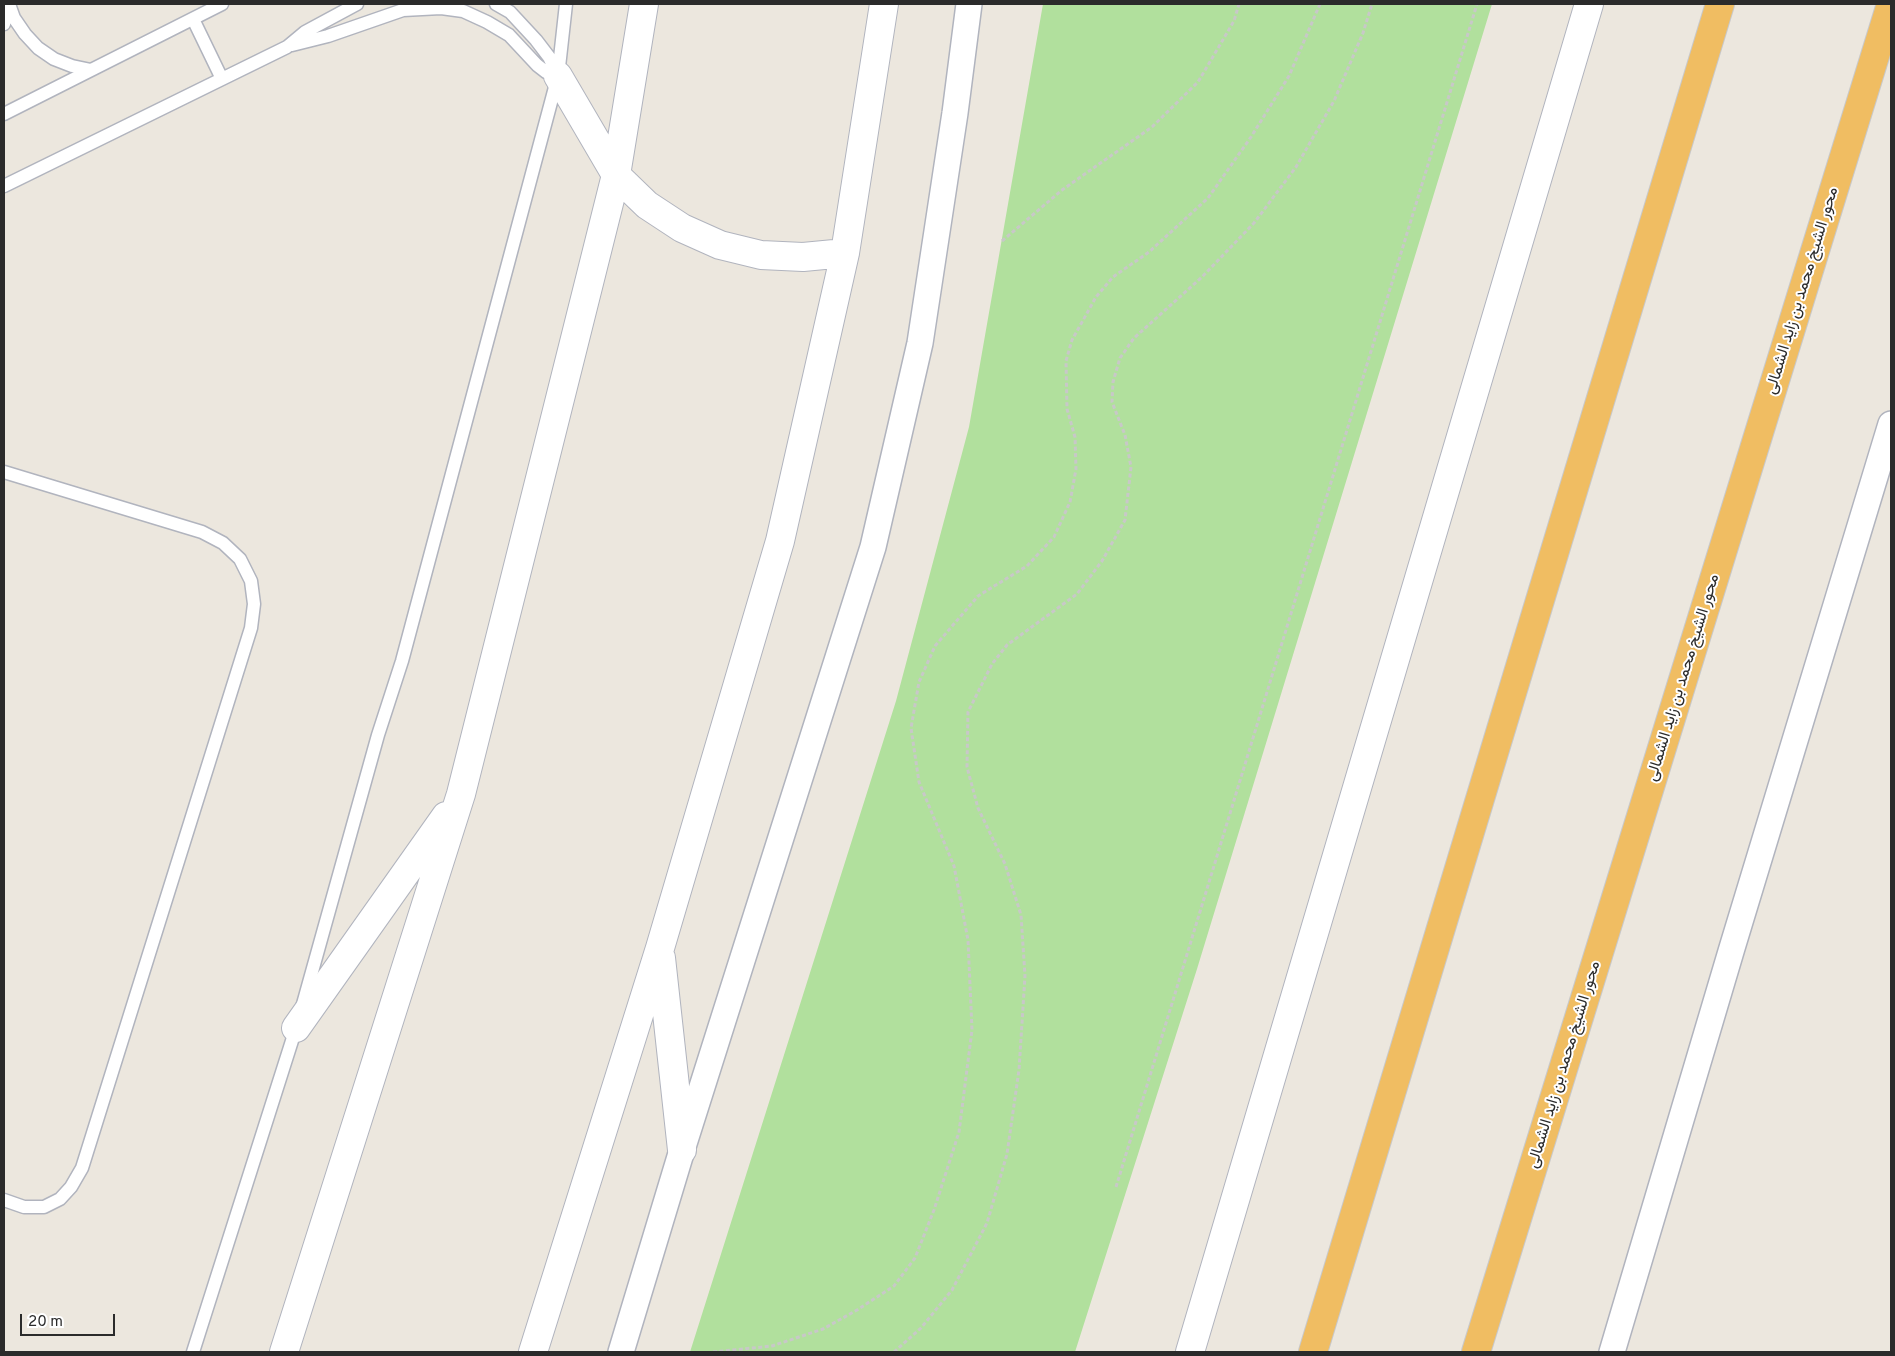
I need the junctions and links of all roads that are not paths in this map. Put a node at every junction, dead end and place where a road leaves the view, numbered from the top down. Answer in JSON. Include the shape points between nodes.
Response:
{"nodes":[{"id":1,"x":9,"y":4,"type":"edge"},
{"id":2,"x":222,"y":4,"type":"edge"},
{"id":3,"x":357,"y":4,"type":"edge"},
{"id":4,"x":496,"y":4,"type":"edge"},
{"id":5,"x":566,"y":4,"type":"edge"},
{"id":6,"x":644,"y":4,"type":"edge"},
{"id":7,"x":884,"y":4,"type":"edge"},
{"id":8,"x":970,"y":4,"type":"edge"},
{"id":9,"x":1589,"y":4,"type":"edge"},
{"id":10,"x":1720,"y":4,"type":"edge"},
{"id":11,"x":1891,"y":4,"type":"edge"},
{"id":12,"x":460,"y":8,"type":"edge"},
{"id":13,"x":192,"y":19,"type":"junction"},
{"id":14,"x":4,"y":24,"type":"edge"},
{"id":15,"x":287,"y":46,"type":"junction"},
{"id":16,"x":91,"y":70,"type":"junction"},
{"id":17,"x":558,"y":76,"type":"junction"},
{"id":18,"x":222,"y":79,"type":"junction"},
{"id":19,"x":4,"y":114,"type":"edge"},
{"id":20,"x":616,"y":175,"type":"junction"},
{"id":21,"x":4,"y":186,"type":"edge"},
{"id":22,"x":845,"y":253,"type":"junction"},
{"id":23,"x":1891,"y":424,"type":"edge"},
{"id":24,"x":4,"y":472,"type":"edge"},
{"id":25,"x":461,"y":794,"type":"junction"},
{"id":26,"x":660,"y":948,"type":"junction"},
{"id":27,"x":296,"y":1028,"type":"junction"},
{"id":28,"x":682,"y":1150,"type":"junction"},
{"id":29,"x":4,"y":1200,"type":"edge"},
{"id":30,"x":193,"y":1352,"type":"edge"},
{"id":31,"x":284,"y":1352,"type":"edge"},
{"id":32,"x":533,"y":1352,"type":"edge"},
{"id":33,"x":621,"y":1352,"type":"edge"},
{"id":34,"x":1190,"y":1352,"type":"edge"},
{"id":35,"x":1313,"y":1352,"type":"edge"},
{"id":36,"x":1476,"y":1352,"type":"edge"},
{"id":37,"x":1612,"y":1352,"type":"edge"}],
"edges":[{"from":1,"to":14,"type":"lane"},
{"from":1,"to":16,"type":"lane","via":[[14,18],[38,48],[63,63]]},
{"from":2,"to":13,"type":"lane"},
{"from":3,"to":15,"type":"lane","via":[[305,32]]},
{"from":4,"to":17,"type":"lane","via":[[510,12],[536,40]]},
{"from":5,"to":17,"type":"lane"},
{"from":6,"to":20,"type":"street"},
{"from":7,"to":22,"type":"street"},
{"from":8,"to":28,"type":"street","via":[[920,344],[873,547]]},
{"from":9,"to":34,"type":"street"},
{"from":10,"to":35,"type":"highway"},
{"from":11,"to":36,"type":"highway","name":"محور الشيخ محمد بن زايد الشمالى"},
{"from":12,"to":15,"type":"lane","via":[[404,10]]},
{"from":12,"to":17,"type":"lane","via":[[509,35],[537,65]]},
{"from":13,"to":16,"type":"lane"},
{"from":13,"to":18,"type":"lane"},
{"from":15,"to":18,"type":"lane"},
{"from":16,"to":19,"type":"lane"},
{"from":17,"to":20,"type":"street"},
{"from":17,"to":27,"type":"lane","via":[[402,661],[378,734]]},
{"from":18,"to":21,"type":"lane"},
{"from":20,"to":22,"type":"street","via":[[647,205],[682,228],[720,245],[761,255],[803,257]]},
{"from":20,"to":25,"type":"street"},
{"from":22,"to":26,"type":"street","via":[[780,541]]},
{"from":23,"to":37,"type":"street"},
{"from":24,"to":29,"type":"lane","via":[[202,532],[223,543],[240,559],[251,581],[254,604],[251,628],[82,1168],[66,1193],[44,1207],[24,1207]]},
{"from":25,"to":27,"type":"street"},
{"from":25,"to":31,"type":"street"},
{"from":26,"to":28,"type":"street"},
{"from":26,"to":32,"type":"street"},
{"from":27,"to":30,"type":"lane"},
{"from":28,"to":33,"type":"street"}]}
